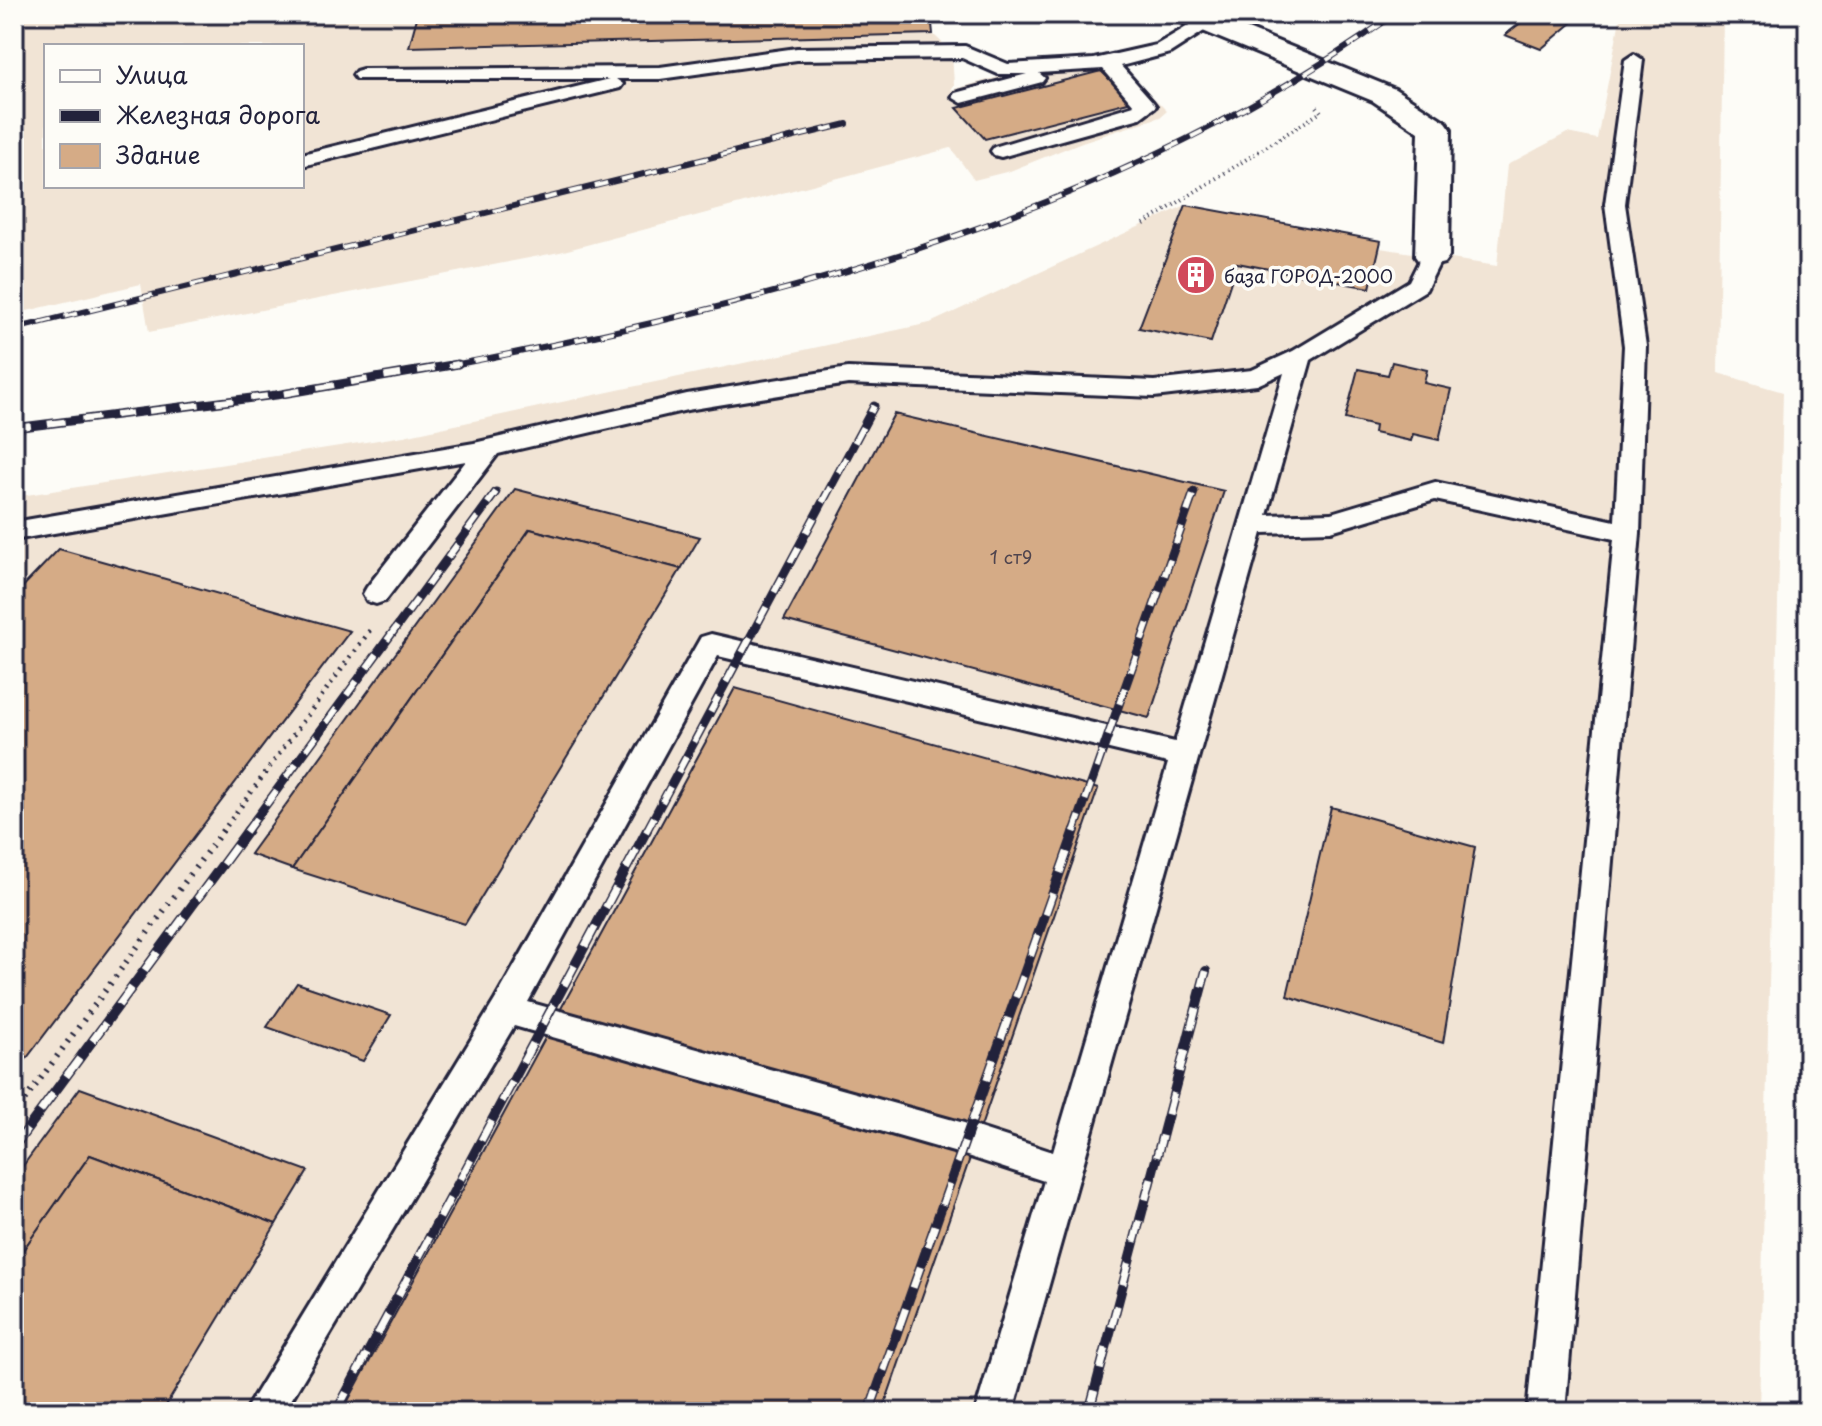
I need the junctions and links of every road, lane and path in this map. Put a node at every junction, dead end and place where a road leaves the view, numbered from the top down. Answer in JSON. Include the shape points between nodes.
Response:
{"nodes":[{"id":1,"x":1195,"y":18,"type":"edge"},
{"id":2,"x":1634,"y":60,"type":"dead end"},
{"id":3,"x":1099,"y":64,"type":"junction"},
{"id":4,"x":660,"y":73,"type":"junction"},
{"id":5,"x":363,"y":75,"type":"dead end"},
{"id":6,"x":962,"y":97,"type":"dead end"},
{"id":7,"x":1313,"y":102,"type":"dead end"},
{"id":8,"x":1001,"y":151,"type":"dead end"},
{"id":9,"x":304,"y":160,"type":"edge"},
{"id":10,"x":1144,"y":224,"type":"dead end"},
{"id":11,"x":1432,"y":256,"type":"joint"},
{"id":12,"x":1301,"y":356,"type":"junction"},
{"id":13,"x":490,"y":447,"type":"junction"},
{"id":14,"x":1253,"y":524,"type":"junction"},
{"id":15,"x":14,"y":531,"type":"edge"},
{"id":16,"x":1627,"y":533,"type":"junction"},
{"id":17,"x":376,"y":594,"type":"joint"},
{"id":18,"x":1186,"y":756,"type":"junction"},
{"id":19,"x":506,"y":1010,"type":"junction"},
{"id":20,"x":14,"y":1115,"type":"edge"},
{"id":21,"x":1065,"y":1172,"type":"junction"},
{"id":22,"x":263,"y":1412,"type":"edge"},
{"id":23,"x":994,"y":1412,"type":"edge"},
{"id":24,"x":1546,"y":1412,"type":"edge"}],
"edges":[{"from":1,"to":3,"type":"lane","via":[[1163,49]]},
{"from":1,"to":11,"type":"street","via":[[1384,95],[1435,129]]},
{"from":2,"to":16,"type":"lane","via":[[1615,204],[1635,346]]},
{"from":3,"to":4,"type":"lane","via":[[1005,70],[965,52],[797,54]]},
{"from":3,"to":6,"type":"lane"},
{"from":3,"to":8,"type":"lane","via":[[1146,106]]},
{"from":4,"to":5,"type":"lane"},
{"from":4,"to":9,"type":"lane"},
{"from":7,"to":10,"type":"path","via":[[1321,112]]},
{"from":11,"to":12,"type":"lane","via":[[1418,285]]},
{"from":12,"to":13,"type":"lane","via":[[1257,377],[1154,389],[848,376],[687,402]]},
{"from":12,"to":14,"type":"lane"},
{"from":13,"to":15,"type":"lane"},
{"from":13,"to":17,"type":"lane"},
{"from":14,"to":16,"type":"lane","via":[[1331,522],[1435,491]]},
{"from":14,"to":18,"type":"lane"},
{"from":16,"to":24,"type":"lane"},
{"from":17,"to":20,"type":"path","via":[[375,624]]},
{"from":18,"to":19,"type":"lane","via":[[711,644]]},
{"from":18,"to":21,"type":"lane"},
{"from":19,"to":21,"type":"lane"},
{"from":19,"to":22,"type":"lane"},
{"from":21,"to":23,"type":"lane"}]}
